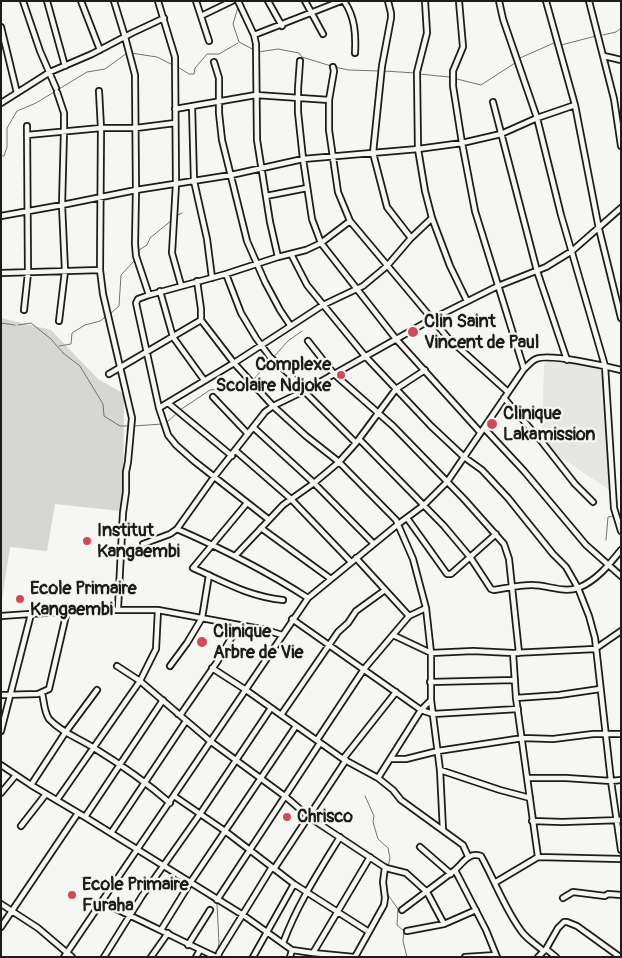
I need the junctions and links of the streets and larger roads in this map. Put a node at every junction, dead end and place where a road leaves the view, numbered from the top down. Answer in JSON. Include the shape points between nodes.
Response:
{"nodes":[{"id":1,"x":23,"y":1,"type":"edge"},
{"id":2,"x":47,"y":1,"type":"edge"},
{"id":3,"x":81,"y":1,"type":"edge"},
{"id":4,"x":114,"y":1,"type":"edge"},
{"id":5,"x":158,"y":1,"type":"edge"},
{"id":6,"x":196,"y":1,"type":"edge"},
{"id":7,"x":232,"y":1,"type":"edge"},
{"id":8,"x":268,"y":1,"type":"edge"},
{"id":9,"x":305,"y":1,"type":"edge"},
{"id":10,"x":343,"y":1,"type":"edge"},
{"id":11,"x":388,"y":1,"type":"edge"},
{"id":12,"x":425,"y":1,"type":"edge"},
{"id":13,"x":459,"y":1,"type":"edge"},
{"id":14,"x":499,"y":1,"type":"edge"},
{"id":15,"x":546,"y":1,"type":"edge"},
{"id":16,"x":589,"y":1,"type":"edge"},
{"id":17,"x":239,"y":3,"type":"edge"},
{"id":18,"x":311,"y":14,"type":"junction"},
{"id":19,"x":201,"y":16,"type":"junction"},
{"id":20,"x":164,"y":18,"type":"junction"},
{"id":21,"x":282,"y":26,"type":"junction"},
{"id":22,"x":1,"y":27,"type":"edge"},
{"id":23,"x":323,"y":34,"type":"dead end"},
{"id":24,"x":125,"y":36,"type":"junction"},
{"id":25,"x":254,"y":36,"type":"junction"},
{"id":26,"x":209,"y":41,"type":"dead end"},
{"id":27,"x":100,"y":50,"type":"junction"},
{"id":28,"x":355,"y":53,"type":"dead end"},
{"id":29,"x":604,"y":56,"type":"junction"},
{"id":30,"x":621,"y":60,"type":"edge"},
{"id":31,"x":300,"y":61,"type":"dead end"},
{"id":32,"x":214,"y":62,"type":"dead end"},
{"id":33,"x":65,"y":66,"type":"junction"},
{"id":34,"x":333,"y":67,"type":"dead end"},
{"id":35,"x":50,"y":72,"type":"junction"},
{"id":36,"x":99,"y":91,"type":"dead end"},
{"id":37,"x":17,"y":93,"type":"junction"},
{"id":38,"x":256,"y":95,"type":"junction"},
{"id":39,"x":298,"y":97,"type":"junction"},
{"id":40,"x":329,"y":100,"type":"junction"},
{"id":41,"x":218,"y":101,"type":"junction"},
{"id":42,"x":493,"y":102,"type":"dead end"},
{"id":43,"x":1,"y":104,"type":"edge"},
{"id":44,"x":575,"y":105,"type":"junction"},
{"id":45,"x":192,"y":106,"type":"junction"},
{"id":46,"x":175,"y":109,"type":"junction"},
{"id":47,"x":537,"y":118,"type":"junction"},
{"id":48,"x":175,"y":123,"type":"junction"},
{"id":49,"x":27,"y":126,"type":"dead end"},
{"id":50,"x":101,"y":128,"type":"junction"},
{"id":51,"x":136,"y":128,"type":"junction"},
{"id":52,"x":64,"y":131,"type":"junction"},
{"id":53,"x":501,"y":134,"type":"junction"},
{"id":54,"x":27,"y":135,"type":"junction"},
{"id":55,"x":462,"y":143,"type":"junction"},
{"id":56,"x":621,"y":146,"type":"edge"},
{"id":57,"x":418,"y":150,"type":"junction"},
{"id":58,"x":373,"y":153,"type":"junction"},
{"id":59,"x":333,"y":156,"type":"junction"},
{"id":60,"x":303,"y":159,"type":"junction"},
{"id":61,"x":262,"y":168,"type":"junction"},
{"id":62,"x":231,"y":175,"type":"junction"},
{"id":63,"x":194,"y":181,"type":"junction"},
{"id":64,"x":176,"y":184,"type":"junction"},
{"id":65,"x":307,"y":188,"type":"junction"},
{"id":66,"x":136,"y":190,"type":"junction"},
{"id":67,"x":266,"y":196,"type":"junction"},
{"id":68,"x":99,"y":197,"type":"junction"},
{"id":69,"x":62,"y":206,"type":"junction"},
{"id":70,"x":621,"y":208,"type":"edge"},
{"id":71,"x":28,"y":211,"type":"junction"},
{"id":72,"x":1,"y":216,"type":"edge"},
{"id":73,"x":432,"y":218,"type":"junction"},
{"id":74,"x":350,"y":221,"type":"junction"},
{"id":75,"x":599,"y":229,"type":"junction"},
{"id":76,"x":411,"y":238,"type":"junction"},
{"id":77,"x":320,"y":243,"type":"junction"},
{"id":78,"x":572,"y":251,"type":"junction"},
{"id":79,"x":291,"y":254,"type":"junction"},
{"id":80,"x":278,"y":257,"type":"junction"},
{"id":81,"x":256,"y":264,"type":"junction"},
{"id":82,"x":387,"y":266,"type":"junction"},
{"id":83,"x":100,"y":270,"type":"junction"},
{"id":84,"x":64,"y":271,"type":"junction"},
{"id":85,"x":537,"y":271,"type":"junction"},
{"id":86,"x":1,"y":273,"type":"edge"},
{"id":87,"x":28,"y":273,"type":"junction"},
{"id":88,"x":226,"y":274,"type":"junction"},
{"id":89,"x":212,"y":278,"type":"junction"},
{"id":90,"x":197,"y":281,"type":"junction"},
{"id":91,"x":181,"y":285,"type":"junction"},
{"id":92,"x":498,"y":286,"type":"junction"},
{"id":93,"x":357,"y":288,"type":"junction"},
{"id":94,"x":160,"y":291,"type":"junction"},
{"id":95,"x":149,"y":295,"type":"junction"},
{"id":96,"x":467,"y":301,"type":"junction"},
{"id":97,"x":323,"y":305,"type":"junction"},
{"id":98,"x":24,"y":310,"type":"dead end"},
{"id":99,"x":621,"y":318,"type":"edge"},
{"id":100,"x":432,"y":319,"type":"junction"},
{"id":101,"x":201,"y":320,"type":"junction"},
{"id":102,"x":59,"y":321,"type":"dead end"},
{"id":103,"x":290,"y":325,"type":"junction"},
{"id":104,"x":173,"y":337,"type":"junction"},
{"id":105,"x":396,"y":339,"type":"junction"},
{"id":106,"x":308,"y":341,"type":"dead end"},
{"id":107,"x":261,"y":345,"type":"junction"},
{"id":108,"x":147,"y":352,"type":"junction"},
{"id":109,"x":365,"y":356,"type":"junction"},
{"id":110,"x":567,"y":360,"type":"junction"},
{"id":111,"x":234,"y":363,"type":"junction"},
{"id":112,"x":605,"y":366,"type":"junction"},
{"id":113,"x":121,"y":367,"type":"junction"},
{"id":114,"x":524,"y":369,"type":"junction"},
{"id":115,"x":425,"y":370,"type":"junction"},
{"id":116,"x":621,"y":370,"type":"edge"},
{"id":117,"x":109,"y":374,"type":"dead end"},
{"id":118,"x":334,"y":374,"type":"junction"},
{"id":119,"x":204,"y":380,"type":"junction"},
{"id":120,"x":396,"y":389,"type":"junction"},
{"id":121,"x":304,"y":391,"type":"junction"},
{"id":122,"x":508,"y":392,"type":"junction"},
{"id":123,"x":213,"y":397,"type":"dead end"},
{"id":124,"x":504,"y":398,"type":"junction"},
{"id":125,"x":168,"y":403,"type":"junction"},
{"id":126,"x":273,"y":406,"type":"junction"},
{"id":127,"x":159,"y":408,"type":"junction"},
{"id":128,"x":378,"y":412,"type":"junction"},
{"id":129,"x":253,"y":427,"type":"junction"},
{"id":130,"x":482,"y":430,"type":"junction"},
{"id":131,"x":248,"y":434,"type":"junction"},
{"id":132,"x":358,"y":441,"type":"junction"},
{"id":133,"x":236,"y":451,"type":"junction"},
{"id":134,"x":232,"y":456,"type":"junction"},
{"id":135,"x":464,"y":457,"type":"junction"},
{"id":136,"x":339,"y":462,"type":"junction"},
{"id":137,"x":214,"y":477,"type":"junction"},
{"id":138,"x":447,"y":482,"type":"junction"},
{"id":139,"x":314,"y":483,"type":"junction"},
{"id":140,"x":291,"y":500,"type":"junction"},
{"id":141,"x":593,"y":502,"type":"dead end"},
{"id":142,"x":247,"y":503,"type":"junction"},
{"id":143,"x":424,"y":505,"type":"junction"},
{"id":144,"x":407,"y":518,"type":"junction"},
{"id":145,"x":268,"y":519,"type":"junction"},
{"id":146,"x":397,"y":524,"type":"junction"},
{"id":147,"x":261,"y":528,"type":"junction"},
{"id":148,"x":177,"y":529,"type":"junction"},
{"id":149,"x":621,"y":531,"type":"edge"},
{"id":150,"x":496,"y":534,"type":"junction"},
{"id":151,"x":373,"y":543,"type":"junction"},
{"id":152,"x":143,"y":544,"type":"dead end"},
{"id":153,"x":212,"y":545,"type":"junction"},
{"id":154,"x":621,"y":550,"type":"edge"},
{"id":155,"x":236,"y":556,"type":"junction"},
{"id":156,"x":470,"y":557,"type":"junction"},
{"id":157,"x":353,"y":560,"type":"junction"},
{"id":158,"x":609,"y":565,"type":"junction"},
{"id":159,"x":209,"y":575,"type":"junction"},
{"id":160,"x":621,"y":576,"type":"edge"},
{"id":161,"x":331,"y":579,"type":"junction"},
{"id":162,"x":511,"y":587,"type":"junction"},
{"id":163,"x":578,"y":588,"type":"junction"},
{"id":164,"x":385,"y":590,"type":"junction"},
{"id":165,"x":308,"y":598,"type":"junction"},
{"id":166,"x":283,"y":600,"type":"dead end"},
{"id":167,"x":118,"y":608,"type":"junction"},
{"id":168,"x":426,"y":608,"type":"junction"},
{"id":169,"x":158,"y":610,"type":"junction"},
{"id":170,"x":67,"y":611,"type":"junction"},
{"id":171,"x":31,"y":614,"type":"junction"},
{"id":172,"x":1,"y":616,"type":"edge"},
{"id":173,"x":409,"y":616,"type":"junction"},
{"id":174,"x":202,"y":618,"type":"junction"},
{"id":175,"x":292,"y":620,"type":"junction"},
{"id":176,"x":239,"y":625,"type":"junction"},
{"id":177,"x":620,"y":632,"type":"edge"},
{"id":178,"x":282,"y":635,"type":"junction"},
{"id":179,"x":393,"y":635,"type":"junction"},
{"id":180,"x":328,"y":644,"type":"junction"},
{"id":181,"x":595,"y":649,"type":"junction"},
{"id":182,"x":431,"y":653,"type":"junction"},
{"id":183,"x":516,"y":653,"type":"junction"},
{"id":184,"x":117,"y":666,"type":"dead end"},
{"id":185,"x":170,"y":666,"type":"dead end"},
{"id":186,"x":212,"y":668,"type":"junction"},
{"id":187,"x":364,"y":668,"type":"junction"},
{"id":188,"x":515,"y":680,"type":"junction"},
{"id":189,"x":140,"y":681,"type":"junction"},
{"id":190,"x":430,"y":682,"type":"junction"},
{"id":191,"x":600,"y":689,"type":"junction"},
{"id":192,"x":97,"y":690,"type":"dead end"},
{"id":193,"x":246,"y":690,"type":"junction"},
{"id":194,"x":396,"y":692,"type":"junction"},
{"id":195,"x":42,"y":693,"type":"junction"},
{"id":196,"x":1,"y":695,"type":"edge"},
{"id":197,"x":10,"y":696,"type":"junction"},
{"id":198,"x":516,"y":698,"type":"junction"},
{"id":199,"x":163,"y":700,"type":"junction"},
{"id":200,"x":431,"y":700,"type":"junction"},
{"id":201,"x":271,"y":708,"type":"junction"},
{"id":202,"x":421,"y":710,"type":"junction"},
{"id":203,"x":518,"y":710,"type":"junction"},
{"id":204,"x":178,"y":714,"type":"junction"},
{"id":205,"x":433,"y":714,"type":"junction"},
{"id":206,"x":281,"y":715,"type":"junction"},
{"id":207,"x":186,"y":721,"type":"junction"},
{"id":208,"x":296,"y":726,"type":"junction"},
{"id":209,"x":1,"y":731,"type":"edge"},
{"id":210,"x":65,"y":733,"type":"junction"},
{"id":211,"x":621,"y":734,"type":"edge"},
{"id":212,"x":606,"y":735,"type":"junction"},
{"id":213,"x":523,"y":738,"type":"junction"},
{"id":214,"x":210,"y":741,"type":"junction"},
{"id":215,"x":319,"y":742,"type":"junction"},
{"id":216,"x":94,"y":748,"type":"junction"},
{"id":217,"x":438,"y":751,"type":"junction"},
{"id":218,"x":390,"y":758,"type":"junction"},
{"id":219,"x":344,"y":759,"type":"junction"},
{"id":220,"x":236,"y":760,"type":"junction"},
{"id":221,"x":1,"y":765,"type":"edge"},
{"id":222,"x":120,"y":765,"type":"junction"},
{"id":223,"x":440,"y":770,"type":"junction"},
{"id":224,"x":16,"y":775,"type":"junction"},
{"id":225,"x":378,"y":778,"type":"junction"},
{"id":226,"x":528,"y":778,"type":"junction"},
{"id":227,"x":261,"y":779,"type":"junction"},
{"id":228,"x":621,"y":780,"type":"edge"},
{"id":229,"x":611,"y":781,"type":"junction"},
{"id":230,"x":144,"y":783,"type":"junction"},
{"id":231,"x":30,"y":785,"type":"junction"},
{"id":232,"x":1,"y":792,"type":"edge"},
{"id":233,"x":46,"y":794,"type":"junction"},
{"id":234,"x":174,"y":796,"type":"junction"},
{"id":235,"x":286,"y":797,"type":"junction"},
{"id":236,"x":530,"y":798,"type":"junction"},
{"id":237,"x":57,"y":800,"type":"junction"},
{"id":238,"x":170,"y":802,"type":"junction"},
{"id":239,"x":78,"y":812,"type":"junction"},
{"id":240,"x":200,"y":814,"type":"junction"},
{"id":241,"x":85,"y":817,"type":"junction"},
{"id":242,"x":309,"y":818,"type":"junction"},
{"id":243,"x":532,"y":820,"type":"junction"},
{"id":244,"x":618,"y":820,"type":"edge"},
{"id":245,"x":21,"y":826,"type":"dead end"},
{"id":246,"x":443,"y":830,"type":"junction"},
{"id":247,"x":225,"y":831,"type":"junction"},
{"id":248,"x":111,"y":833,"type":"junction"},
{"id":249,"x":340,"y":837,"type":"junction"},
{"id":250,"x":420,"y":848,"type":"dead end"},
{"id":251,"x":138,"y":849,"type":"junction"},
{"id":252,"x":249,"y":850,"type":"junction"},
{"id":253,"x":621,"y":850,"type":"edge"},
{"id":254,"x":468,"y":856,"type":"junction"},
{"id":255,"x":370,"y":857,"type":"junction"},
{"id":256,"x":538,"y":857,"type":"junction"},
{"id":257,"x":621,"y":859,"type":"edge"},
{"id":258,"x":164,"y":866,"type":"junction"},
{"id":259,"x":273,"y":868,"type":"junction"},
{"id":260,"x":387,"y":868,"type":"junction"},
{"id":261,"x":453,"y":872,"type":"junction"},
{"id":262,"x":496,"y":882,"type":"junction"},
{"id":263,"x":190,"y":883,"type":"junction"},
{"id":264,"x":294,"y":884,"type":"junction"},
{"id":265,"x":306,"y":892,"type":"junction"},
{"id":266,"x":427,"y":892,"type":"junction"},
{"id":267,"x":621,"y":895,"type":"edge"},
{"id":268,"x":563,"y":898,"type":"dead end"},
{"id":269,"x":217,"y":900,"type":"junction"},
{"id":270,"x":101,"y":902,"type":"junction"},
{"id":271,"x":1,"y":904,"type":"edge"},
{"id":272,"x":12,"y":910,"type":"junction"},
{"id":273,"x":210,"y":910,"type":"dead end"},
{"id":274,"x":402,"y":910,"type":"dead end"},
{"id":275,"x":476,"y":910,"type":"junction"},
{"id":276,"x":337,"y":912,"type":"junction"},
{"id":277,"x":243,"y":915,"type":"junction"},
{"id":278,"x":131,"y":916,"type":"junction"},
{"id":279,"x":444,"y":924,"type":"junction"},
{"id":280,"x":1,"y":927,"type":"edge"},
{"id":281,"x":161,"y":930,"type":"junction"},
{"id":282,"x":407,"y":931,"type":"dead end"},
{"id":283,"x":268,"y":932,"type":"junction"},
{"id":284,"x":368,"y":932,"type":"junction"},
{"id":285,"x":168,"y":933,"type":"junction"},
{"id":286,"x":283,"y":943,"type":"junction"},
{"id":287,"x":188,"y":945,"type":"junction"},
{"id":288,"x":200,"y":950,"type":"junction"},
{"id":289,"x":292,"y":950,"type":"junction"},
{"id":290,"x":544,"y":950,"type":"junction"},
{"id":291,"x":313,"y":954,"type":"junction"},
{"id":292,"x":65,"y":955,"type":"edge"},
{"id":293,"x":216,"y":956,"type":"edge"},
{"id":294,"x":344,"y":956,"type":"edge"},
{"id":295,"x":497,"y":956,"type":"edge"},
{"id":296,"x":72,"y":957,"type":"edge"},
{"id":297,"x":104,"y":957,"type":"edge"},
{"id":298,"x":151,"y":957,"type":"edge"},
{"id":299,"x":196,"y":957,"type":"edge"},
{"id":300,"x":253,"y":957,"type":"edge"},
{"id":301,"x":290,"y":957,"type":"edge"},
{"id":302,"x":354,"y":957,"type":"edge"},
{"id":303,"x":465,"y":957,"type":"edge"},
{"id":304,"x":538,"y":957,"type":"edge"},
{"id":305,"x":556,"y":957,"type":"edge"},
{"id":306,"x":620,"y":957,"type":"edge"}],
"edges":[{"from":1,"to":35,"type":"street"},
{"from":2,"to":33,"type":"street"},
{"from":3,"to":27,"type":"street"},
{"from":4,"to":24,"type":"street"},
{"from":5,"to":20,"type":"street"},
{"from":6,"to":19,"type":"street"},
{"from":7,"to":19,"type":"street"},
{"from":8,"to":21,"type":"street"},
{"from":9,"to":18,"type":"street"},
{"from":10,"to":18,"type":"street"},
{"from":10,"to":28,"type":"street","via":[[355,26]]},
{"from":11,"to":58,"type":"street","via":[[391,13],[381,70]]},
{"from":12,"to":57,"type":"street","via":[[427,33],[417,73]]},
{"from":13,"to":55,"type":"street","via":[[463,47],[453,78]]},
{"from":14,"to":47,"type":"street"},
{"from":15,"to":44,"type":"street"},
{"from":16,"to":29,"type":"street"},
{"from":17,"to":25,"type":"street"},
{"from":18,"to":21,"type":"street"},
{"from":18,"to":23,"type":"street"},
{"from":19,"to":26,"type":"street"},
{"from":20,"to":24,"type":"street"},
{"from":20,"to":46,"type":"street","via":[[175,57]]},
{"from":21,"to":25,"type":"street"},
{"from":22,"to":37,"type":"street"},
{"from":24,"to":27,"type":"street"},
{"from":24,"to":51,"type":"street","via":[[135,75]]},
{"from":25,"to":38,"type":"street"},
{"from":27,"to":33,"type":"street"},
{"from":29,"to":30,"type":"street"},
{"from":29,"to":56,"type":"street"},
{"from":31,"to":39,"type":"street"},
{"from":32,"to":41,"type":"street","via":[[219,78]]},
{"from":33,"to":35,"type":"street"},
{"from":34,"to":40,"type":"street"},
{"from":35,"to":37,"type":"street"},
{"from":35,"to":52,"type":"street","via":[[64,113]]},
{"from":36,"to":50,"type":"street"},
{"from":37,"to":43,"type":"street"},
{"from":38,"to":39,"type":"street"},
{"from":38,"to":41,"type":"street"},
{"from":38,"to":61,"type":"street","via":[[257,140]]},
{"from":39,"to":40,"type":"street"},
{"from":39,"to":60,"type":"street"},
{"from":40,"to":59,"type":"street"},
{"from":41,"to":45,"type":"street"},
{"from":41,"to":62,"type":"street","via":[[222,140]]},
{"from":42,"to":53,"type":"street"},
{"from":44,"to":47,"type":"street"},
{"from":44,"to":75,"type":"street"},
{"from":45,"to":46,"type":"street"},
{"from":45,"to":63,"type":"street"},
{"from":46,"to":48,"type":"street"},
{"from":47,"to":53,"type":"street"},
{"from":47,"to":78,"type":"street"},
{"from":48,"to":51,"type":"street"},
{"from":48,"to":64,"type":"street"},
{"from":49,"to":54,"type":"street"},
{"from":50,"to":51,"type":"street"},
{"from":50,"to":52,"type":"street"},
{"from":50,"to":68,"type":"street"},
{"from":51,"to":66,"type":"street"},
{"from":52,"to":54,"type":"street"},
{"from":52,"to":69,"type":"street"},
{"from":53,"to":55,"type":"street"},
{"from":53,"to":85,"type":"street"},
{"from":54,"to":71,"type":"street"},
{"from":55,"to":57,"type":"street"},
{"from":55,"to":92,"type":"street","via":[[475,211]]},
{"from":57,"to":58,"type":"street"},
{"from":57,"to":73,"type":"street"},
{"from":58,"to":59,"type":"street"},
{"from":58,"to":76,"type":"street","via":[[386,207]]},
{"from":59,"to":60,"type":"street"},
{"from":59,"to":74,"type":"street","via":[[338,192]]},
{"from":60,"to":61,"type":"street"},
{"from":60,"to":65,"type":"street"},
{"from":61,"to":62,"type":"street"},
{"from":61,"to":67,"type":"street"},
{"from":62,"to":63,"type":"street"},
{"from":62,"to":81,"type":"street"},
{"from":63,"to":64,"type":"street"},
{"from":63,"to":89,"type":"street"},
{"from":64,"to":66,"type":"street"},
{"from":64,"to":91,"type":"street","via":[[172,253]]},
{"from":65,"to":67,"type":"street"},
{"from":65,"to":77,"type":"street"},
{"from":66,"to":68,"type":"street"},
{"from":66,"to":95,"type":"street","via":[[136,256]]},
{"from":67,"to":80,"type":"street"},
{"from":68,"to":69,"type":"street"},
{"from":68,"to":83,"type":"street"},
{"from":69,"to":71,"type":"street"},
{"from":69,"to":84,"type":"street"},
{"from":70,"to":75,"type":"street"},
{"from":71,"to":72,"type":"street"},
{"from":71,"to":87,"type":"street"},
{"from":73,"to":76,"type":"street"},
{"from":73,"to":96,"type":"street"},
{"from":74,"to":77,"type":"street"},
{"from":74,"to":82,"type":"street"},
{"from":75,"to":78,"type":"street"},
{"from":75,"to":99,"type":"street"},
{"from":76,"to":82,"type":"street"},
{"from":77,"to":79,"type":"street"},
{"from":77,"to":93,"type":"street"},
{"from":78,"to":85,"type":"street"},
{"from":78,"to":112,"type":"street"},
{"from":79,"to":80,"type":"street"},
{"from":79,"to":97,"type":"street","via":[[307,285]]},
{"from":80,"to":81,"type":"street"},
{"from":81,"to":88,"type":"street"},
{"from":81,"to":103,"type":"street"},
{"from":82,"to":93,"type":"street"},
{"from":82,"to":100,"type":"street"},
{"from":83,"to":84,"type":"street"},
{"from":83,"to":113,"type":"street"},
{"from":84,"to":87,"type":"street"},
{"from":84,"to":102,"type":"street"},
{"from":85,"to":92,"type":"street"},
{"from":85,"to":110,"type":"street"},
{"from":86,"to":87,"type":"street"},
{"from":87,"to":98,"type":"street"},
{"from":88,"to":89,"type":"street"},
{"from":88,"to":107,"type":"street","via":[[241,313]]},
{"from":89,"to":90,"type":"street"},
{"from":90,"to":91,"type":"street"},
{"from":90,"to":101,"type":"street"},
{"from":91,"to":94,"type":"street"},
{"from":92,"to":96,"type":"street"},
{"from":92,"to":114,"type":"street"},
{"from":93,"to":97,"type":"street"},
{"from":93,"to":105,"type":"street"},
{"from":94,"to":95,"type":"street"},
{"from":94,"to":104,"type":"street"},
{"from":95,"to":108,"type":"street","via":[[136,302]]},
{"from":96,"to":100,"type":"street"},
{"from":97,"to":103,"type":"street"},
{"from":97,"to":109,"type":"street"},
{"from":100,"to":105,"type":"street"},
{"from":100,"to":122,"type":"street","via":[[463,353]]},
{"from":101,"to":104,"type":"street"},
{"from":101,"to":111,"type":"street"},
{"from":103,"to":107,"type":"street"},
{"from":104,"to":108,"type":"street"},
{"from":104,"to":119,"type":"street"},
{"from":105,"to":109,"type":"street"},
{"from":105,"to":115,"type":"street"},
{"from":106,"to":118,"type":"street"},
{"from":107,"to":111,"type":"street"},
{"from":107,"to":121,"type":"street"},
{"from":108,"to":113,"type":"street"},
{"from":108,"to":127,"type":"street"},
{"from":109,"to":118,"type":"street"},
{"from":109,"to":120,"type":"street"},
{"from":110,"to":112,"type":"street"},
{"from":110,"to":114,"type":"street","via":[[537,358]]},
{"from":111,"to":119,"type":"street"},
{"from":111,"to":126,"type":"street"},
{"from":112,"to":116,"type":"street"},
{"from":112,"to":149,"type":"street","via":[[616,515]]},
{"from":113,"to":117,"type":"street"},
{"from":113,"to":167,"type":"street","via":[[131,427]]},
{"from":114,"to":122,"type":"street"},
{"from":115,"to":120,"type":"street"},
{"from":115,"to":130,"type":"street"},
{"from":118,"to":121,"type":"street"},
{"from":118,"to":128,"type":"street"},
{"from":119,"to":125,"type":"street"},
{"from":120,"to":128,"type":"street"},
{"from":120,"to":135,"type":"street"},
{"from":121,"to":126,"type":"street"},
{"from":121,"to":132,"type":"street"},
{"from":122,"to":124,"type":"street"},
{"from":123,"to":131,"type":"street"},
{"from":124,"to":130,"type":"street"},
{"from":124,"to":141,"type":"street"},
{"from":125,"to":127,"type":"street"},
{"from":125,"to":134,"type":"street"},
{"from":126,"to":129,"type":"street"},
{"from":126,"to":136,"type":"street"},
{"from":127,"to":137,"type":"street","via":[[168,435]]},
{"from":128,"to":132,"type":"street"},
{"from":128,"to":138,"type":"street"},
{"from":129,"to":131,"type":"street"},
{"from":129,"to":139,"type":"street"},
{"from":130,"to":135,"type":"street"},
{"from":130,"to":158,"type":"street","via":[[524,471],[586,545]]},
{"from":131,"to":133,"type":"street"},
{"from":132,"to":136,"type":"street"},
{"from":132,"to":143,"type":"street"},
{"from":133,"to":134,"type":"street"},
{"from":133,"to":140,"type":"street"},
{"from":134,"to":137,"type":"street"},
{"from":135,"to":138,"type":"street"},
{"from":135,"to":163,"type":"street","via":[[482,470],[508,498],[566,567]]},
{"from":136,"to":139,"type":"street"},
{"from":136,"to":146,"type":"street","via":[[393,516]]},
{"from":137,"to":142,"type":"street"},
{"from":137,"to":148,"type":"street"},
{"from":138,"to":143,"type":"street"},
{"from":138,"to":150,"type":"street"},
{"from":139,"to":140,"type":"street"},
{"from":139,"to":151,"type":"street"},
{"from":140,"to":145,"type":"street"},
{"from":140,"to":157,"type":"street"},
{"from":142,"to":145,"type":"street"},
{"from":142,"to":153,"type":"street"},
{"from":143,"to":144,"type":"street"},
{"from":143,"to":156,"type":"street"},
{"from":144,"to":146,"type":"street"},
{"from":144,"to":156,"type":"street","via":[[447,574]]},
{"from":145,"to":147,"type":"street"},
{"from":146,"to":151,"type":"street"},
{"from":146,"to":168,"type":"street","via":[[413,559]]},
{"from":147,"to":155,"type":"street"},
{"from":147,"to":161,"type":"street"},
{"from":148,"to":152,"type":"street"},
{"from":148,"to":153,"type":"street"},
{"from":150,"to":156,"type":"street"},
{"from":150,"to":162,"type":"street","via":[[508,551]]},
{"from":151,"to":157,"type":"street"},
{"from":153,"to":155,"type":"street"},
{"from":153,"to":159,"type":"street","via":[[193,568]]},
{"from":154,"to":158,"type":"street"},
{"from":155,"to":165,"type":"street"},
{"from":156,"to":162,"type":"street","via":[[490,589]]},
{"from":157,"to":161,"type":"street"},
{"from":157,"to":164,"type":"street"},
{"from":158,"to":160,"type":"street"},
{"from":158,"to":163,"type":"street"},
{"from":159,"to":166,"type":"street","via":[[245,592]]},
{"from":159,"to":174,"type":"street"},
{"from":161,"to":165,"type":"street"},
{"from":162,"to":163,"type":"street"},
{"from":162,"to":183,"type":"street"},
{"from":163,"to":181,"type":"street","via":[[592,624]]},
{"from":164,"to":173,"type":"street"},
{"from":164,"to":180,"type":"street","via":[[356,611]]},
{"from":165,"to":175,"type":"street"},
{"from":167,"to":169,"type":"street"},
{"from":167,"to":170,"type":"street"},
{"from":168,"to":173,"type":"street"},
{"from":168,"to":182,"type":"street"},
{"from":169,"to":174,"type":"street"},
{"from":169,"to":189,"type":"street","via":[[156,649]]},
{"from":170,"to":171,"type":"street"},
{"from":170,"to":195,"type":"street","via":[[49,689]]},
{"from":171,"to":172,"type":"street"},
{"from":171,"to":197,"type":"street"},
{"from":173,"to":179,"type":"street"},
{"from":174,"to":176,"type":"street"},
{"from":174,"to":185,"type":"street"},
{"from":175,"to":178,"type":"street"},
{"from":175,"to":180,"type":"street"},
{"from":176,"to":178,"type":"street"},
{"from":176,"to":186,"type":"street"},
{"from":177,"to":181,"type":"street"},
{"from":178,"to":193,"type":"street"},
{"from":179,"to":182,"type":"street"},
{"from":179,"to":187,"type":"street"},
{"from":180,"to":187,"type":"street"},
{"from":180,"to":206,"type":"street"},
{"from":181,"to":183,"type":"street"},
{"from":181,"to":191,"type":"street"},
{"from":182,"to":183,"type":"street"},
{"from":182,"to":190,"type":"street"},
{"from":183,"to":188,"type":"street"},
{"from":184,"to":189,"type":"street"},
{"from":186,"to":193,"type":"street"},
{"from":186,"to":204,"type":"street"},
{"from":187,"to":194,"type":"street"},
{"from":187,"to":215,"type":"street"},
{"from":188,"to":190,"type":"street"},
{"from":188,"to":198,"type":"street"},
{"from":189,"to":199,"type":"street"},
{"from":189,"to":216,"type":"street"},
{"from":190,"to":200,"type":"street"},
{"from":191,"to":198,"type":"street"},
{"from":191,"to":212,"type":"street"},
{"from":192,"to":210,"type":"street"},
{"from":193,"to":201,"type":"street"},
{"from":193,"to":214,"type":"street"},
{"from":194,"to":202,"type":"street"},
{"from":194,"to":219,"type":"street"},
{"from":195,"to":197,"type":"street"},
{"from":195,"to":210,"type":"street","via":[[48,718]]},
{"from":196,"to":197,"type":"street"},
{"from":197,"to":209,"type":"street"},
{"from":198,"to":203,"type":"street"},
{"from":199,"to":204,"type":"street"},
{"from":199,"to":222,"type":"street"},
{"from":200,"to":202,"type":"street"},
{"from":200,"to":205,"type":"street"},
{"from":201,"to":206,"type":"street"},
{"from":201,"to":220,"type":"street"},
{"from":202,"to":205,"type":"street"},
{"from":202,"to":218,"type":"street"},
{"from":203,"to":205,"type":"street"},
{"from":203,"to":213,"type":"street"},
{"from":204,"to":207,"type":"street"},
{"from":205,"to":217,"type":"street"},
{"from":206,"to":208,"type":"street"},
{"from":207,"to":214,"type":"street"},
{"from":207,"to":230,"type":"street"},
{"from":208,"to":215,"type":"street"},
{"from":208,"to":227,"type":"street"},
{"from":210,"to":216,"type":"street"},
{"from":210,"to":231,"type":"street"},
{"from":211,"to":212,"type":"street"},
{"from":212,"to":213,"type":"street"},
{"from":212,"to":229,"type":"street"},
{"from":213,"to":217,"type":"street"},
{"from":213,"to":226,"type":"street"},
{"from":214,"to":220,"type":"street"},
{"from":214,"to":234,"type":"street"},
{"from":215,"to":219,"type":"street"},
{"from":215,"to":235,"type":"street"},
{"from":216,"to":222,"type":"street"},
{"from":216,"to":237,"type":"street"},
{"from":217,"to":218,"type":"street","via":[[406,759]]},
{"from":217,"to":223,"type":"street"},
{"from":218,"to":225,"type":"street"},
{"from":219,"to":225,"type":"street"},
{"from":219,"to":242,"type":"street"},
{"from":220,"to":227,"type":"street"},
{"from":220,"to":240,"type":"street"},
{"from":221,"to":224,"type":"street"},
{"from":222,"to":230,"type":"street"},
{"from":222,"to":241,"type":"street"},
{"from":223,"to":236,"type":"street"},
{"from":223,"to":246,"type":"street"},
{"from":224,"to":231,"type":"street"},
{"from":224,"to":232,"type":"street"},
{"from":225,"to":246,"type":"street","via":[[401,800]]},
{"from":226,"to":229,"type":"street"},
{"from":226,"to":236,"type":"street"},
{"from":227,"to":235,"type":"street"},
{"from":227,"to":247,"type":"street"},
{"from":228,"to":229,"type":"street"},
{"from":229,"to":244,"type":"street"},
{"from":230,"to":238,"type":"street"},
{"from":230,"to":248,"type":"street"},
{"from":231,"to":233,"type":"street"},
{"from":233,"to":237,"type":"street"},
{"from":233,"to":245,"type":"street"},
{"from":234,"to":238,"type":"street"},
{"from":234,"to":240,"type":"street"},
{"from":235,"to":242,"type":"street"},
{"from":235,"to":252,"type":"street"},
{"from":236,"to":243,"type":"street"},
{"from":237,"to":239,"type":"street"},
{"from":238,"to":251,"type":"street"},
{"from":239,"to":241,"type":"street"},
{"from":239,"to":272,"type":"street"},
{"from":240,"to":247,"type":"street"},
{"from":240,"to":258,"type":"street"},
{"from":241,"to":248,"type":"street"},
{"from":242,"to":249,"type":"street"},
{"from":242,"to":259,"type":"street"},
{"from":243,"to":244,"type":"street"},
{"from":243,"to":256,"type":"street"},
{"from":244,"to":253,"type":"street"},
{"from":246,"to":254,"type":"street","via":[[463,845]]},
{"from":247,"to":252,"type":"street"},
{"from":247,"to":263,"type":"street"},
{"from":248,"to":251,"type":"street"},
{"from":249,"to":255,"type":"street"},
{"from":249,"to":265,"type":"street"},
{"from":250,"to":261,"type":"street"},
{"from":251,"to":258,"type":"street"},
{"from":251,"to":270,"type":"street"},
{"from":252,"to":259,"type":"street"},
{"from":252,"to":269,"type":"street"},
{"from":254,"to":261,"type":"street"},
{"from":254,"to":262,"type":"street","via":[[481,856]]},
{"from":255,"to":260,"type":"street"},
{"from":255,"to":276,"type":"street"},
{"from":256,"to":257,"type":"street"},
{"from":256,"to":262,"type":"street"},
{"from":258,"to":263,"type":"street"},
{"from":258,"to":278,"type":"street"},
{"from":259,"to":264,"type":"street"},
{"from":259,"to":277,"type":"street"},
{"from":260,"to":266,"type":"street","via":[[406,873]]},
{"from":260,"to":284,"type":"street","via":[[383,882],[384,906]]},
{"from":261,"to":266,"type":"street"},
{"from":261,"to":275,"type":"street"},
{"from":262,"to":290,"type":"street","via":[[522,932]]},
{"from":263,"to":269,"type":"street"},
{"from":263,"to":281,"type":"street"},
{"from":264,"to":265,"type":"street"},
{"from":264,"to":283,"type":"street"},
{"from":265,"to":276,"type":"street"},
{"from":265,"to":286,"type":"street"},
{"from":266,"to":274,"type":"street"},
{"from":266,"to":279,"type":"street"},
{"from":267,"to":268,"type":"street","via":[[572,892]]},
{"from":269,"to":277,"type":"street"},
{"from":270,"to":278,"type":"street"},
{"from":270,"to":292,"type":"street"},
{"from":271,"to":272,"type":"street"},
{"from":272,"to":280,"type":"street"},
{"from":272,"to":292,"type":"street","via":[[38,928]]},
{"from":273,"to":287,"type":"street"},
{"from":275,"to":279,"type":"street"},
{"from":275,"to":295,"type":"street"},
{"from":276,"to":284,"type":"street"},
{"from":276,"to":291,"type":"street"},
{"from":277,"to":283,"type":"street"},
{"from":277,"to":293,"type":"street"},
{"from":278,"to":281,"type":"street"},
{"from":278,"to":297,"type":"street"},
{"from":279,"to":282,"type":"street"},
{"from":281,"to":285,"type":"street"},
{"from":283,"to":286,"type":"street"},
{"from":283,"to":300,"type":"street"},
{"from":284,"to":302,"type":"street"},
{"from":285,"to":287,"type":"street"},
{"from":285,"to":298,"type":"street"},
{"from":286,"to":289,"type":"street"},
{"from":287,"to":288,"type":"street"},
{"from":288,"to":293,"type":"street"},
{"from":288,"to":299,"type":"street"},
{"from":289,"to":291,"type":"street"},
{"from":289,"to":301,"type":"street"},
{"from":290,"to":304,"type":"street"},
{"from":290,"to":305,"type":"street"},
{"from":290,"to":306,"type":"street","via":[[558,928],[568,922]]},
{"from":291,"to":294,"type":"street"},
{"from":292,"to":296,"type":"street"},
{"from":294,"to":302,"type":"street"},
{"from":295,"to":303,"type":"street"}]}
